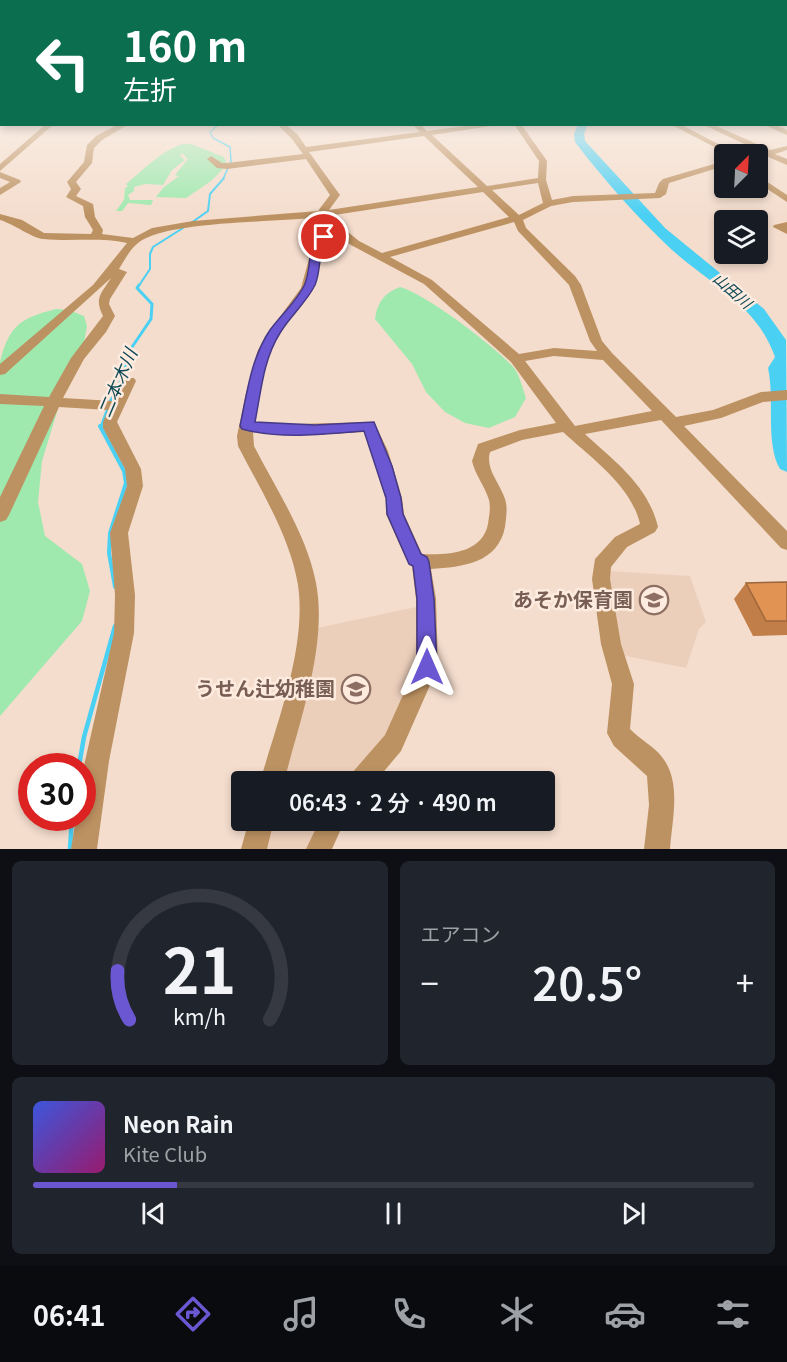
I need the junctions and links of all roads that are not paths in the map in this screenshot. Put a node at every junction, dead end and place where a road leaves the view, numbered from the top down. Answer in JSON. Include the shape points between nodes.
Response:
{"nodes":[{"id":1,"x":35,"y":136,"type":"edge"},
{"id":2,"x":104,"y":136,"type":"edge"},
{"id":3,"x":293,"y":136,"type":"edge"},
{"id":4,"x":415,"y":136,"type":"edge"},
{"id":5,"x":427,"y":136,"type":"edge"},
{"id":6,"x":524,"y":136,"type":"edge"},
{"id":7,"x":696,"y":136,"type":"edge"},
{"id":8,"x":728,"y":136,"type":"edge"},
{"id":9,"x":714,"y":144,"type":"edge"},
{"id":10,"x":744,"y":144,"type":"edge"},
{"id":11,"x":787,"y":148,"type":"edge"},
{"id":12,"x":306,"y":153,"type":"junction"},
{"id":13,"x":768,"y":153,"type":"edge"},
{"id":14,"x":768,"y":155,"type":"edge"},
{"id":15,"x":211,"y":159,"type":"dead end"},
{"id":16,"x":787,"y":162,"type":"edge"},
{"id":17,"x":714,"y":166,"type":"edge"},
{"id":18,"x":0,"y":168,"type":"edge"},
{"id":19,"x":0,"y":175,"type":"edge"},
{"id":20,"x":542,"y":180,"type":"junction"},
{"id":21,"x":768,"y":186,"type":"edge"},
{"id":22,"x":484,"y":189,"type":"junction"},
{"id":23,"x":0,"y":192,"type":"edge"},
{"id":24,"x":787,"y":199,"type":"edge"},
{"id":25,"x":548,"y":204,"type":"junction"},
{"id":26,"x":321,"y":214,"type":"junction"},
{"id":27,"x":0,"y":217,"type":"edge"},
{"id":28,"x":517,"y":219,"type":"junction"},
{"id":29,"x":787,"y":225,"type":"edge"},
{"id":30,"x":337,"y":230,"type":"junction"},
{"id":31,"x":787,"y":231,"type":"edge"},
{"id":32,"x":95,"y":237,"type":"junction"},
{"id":33,"x":134,"y":240,"type":"junction"},
{"id":34,"x":384,"y":256,"type":"junction"},
{"id":35,"x":122,"y":258,"type":"junction"},
{"id":36,"x":607,"y":356,"type":"junction"},
{"id":37,"x":516,"y":359,"type":"junction"},
{"id":38,"x":11,"y":361,"type":"junction"},
{"id":39,"x":0,"y":371,"type":"edge"},
{"id":40,"x":129,"y":381,"type":"dead end"},
{"id":41,"x":0,"y":383,"type":"edge"},
{"id":42,"x":787,"y":395,"type":"edge"},
{"id":43,"x":0,"y":399,"type":"edge"},
{"id":44,"x":52,"y":403,"type":"junction"},
{"id":45,"x":112,"y":405,"type":"junction"},
{"id":46,"x":669,"y":419,"type":"junction"},
{"id":47,"x":247,"y":426,"type":"junction"},
{"id":48,"x":570,"y":428,"type":"junction"},
{"id":49,"x":0,"y":515,"type":"edge"},
{"id":50,"x":787,"y":543,"type":"edge"},
{"id":51,"x":421,"y":562,"type":"junction"},
{"id":52,"x":275,"y":771,"type":"edge"},
{"id":53,"x":369,"y":771,"type":"edge"},
{"id":54,"x":259,"y":831,"type":"edge"},
{"id":55,"x":328,"y":831,"type":"edge"},
{"id":56,"x":84,"y":849,"type":"edge"},
{"id":57,"x":254,"y":849,"type":"edge"},
{"id":58,"x":319,"y":849,"type":"edge"},
{"id":59,"x":657,"y":849,"type":"edge"}],
"edges":[{"from":1,"to":18,"type":"street"},
{"from":2,"to":32,"type":"street","via":[[90,147],[88,163],[71,182],[76,189],[71,197],[88,204],[98,230]]},
{"from":3,"to":12,"type":"street"},
{"from":4,"to":12,"type":"street"},
{"from":5,"to":22,"type":"street"},
{"from":6,"to":20,"type":"street","via":[[543,161]]},
{"from":7,"to":9,"type":"street"},
{"from":8,"to":10,"type":"street"},
{"from":11,"to":13,"type":"street"},
{"from":12,"to":15,"type":"street","via":[[231,166],[220,166]]},
{"from":12,"to":26,"type":"street","via":[[335,195]]},
{"from":14,"to":16,"type":"street"},
{"from":17,"to":25,"type":"street","via":[[666,181],[659,196],[591,197]]},
{"from":19,"to":23,"type":"street","via":[[17,182]]},
{"from":20,"to":22,"type":"street"},
{"from":20,"to":25,"type":"street"},
{"from":21,"to":24,"type":"street"},
{"from":22,"to":26,"type":"street"},
{"from":22,"to":28,"type":"street"},
{"from":25,"to":28,"type":"street"},
{"from":26,"to":30,"type":"street"},
{"from":26,"to":33,"type":"street","via":[[189,225],[150,232]]},
{"from":27,"to":32,"type":"street","via":[[42,236]]},
{"from":28,"to":34,"type":"street","via":[[502,220]]},
{"from":28,"to":36,"type":"street","via":[[575,285],[596,341]]},
{"from":29,"to":31,"type":"street","via":[[778,226]]},
{"from":30,"to":34,"type":"street"},
{"from":30,"to":47,"type":"street","via":[[318,243],[309,286],[265,349]]},
{"from":32,"to":33,"type":"street"},
{"from":33,"to":35,"type":"street"},
{"from":34,"to":37,"type":"street","via":[[437,288]]},
{"from":35,"to":38,"type":"street","via":[[97,287]]},
{"from":35,"to":44,"type":"street","via":[[126,261],[104,299],[108,319],[76,360]]},
{"from":36,"to":37,"type":"street","via":[[554,352]]},
{"from":36,"to":46,"type":"street"},
{"from":37,"to":48,"type":"street"},
{"from":38,"to":39,"type":"street"},
{"from":38,"to":41,"type":"street","via":[[14,364]]},
{"from":40,"to":45,"type":"street"},
{"from":42,"to":46,"type":"street","via":[[761,397],[716,414]]},
{"from":43,"to":44,"type":"street"},
{"from":44,"to":45,"type":"street"},
{"from":44,"to":49,"type":"street"},
{"from":45,"to":56,"type":"street","via":[[111,428],[135,477],[119,533],[126,610],[124,633]]},
{"from":46,"to":48,"type":"street"},
{"from":46,"to":50,"type":"street"},
{"from":47,"to":51,"type":"street","via":[[315,430],[369,426],[383,460],[395,514],[415,559]]},
{"from":47,"to":52,"type":"street","via":[[246,446],[298,554],[308,585],[303,659]]},
{"from":48,"to":51,"type":"street","via":[[520,435],[484,448],[479,460],[498,504],[496,533],[483,550],[469,557]]},
{"from":48,"to":59,"type":"street","via":[[629,484],[649,521],[649,527],[621,542],[609,556],[602,565],[601,579],[611,644],[623,684],[618,733],[652,763],[662,783]]},
{"from":51,"to":53,"type":"street","via":[[427,667],[393,743]]},
{"from":54,"to":57,"type":"street"},
{"from":55,"to":58,"type":"street"}]}
